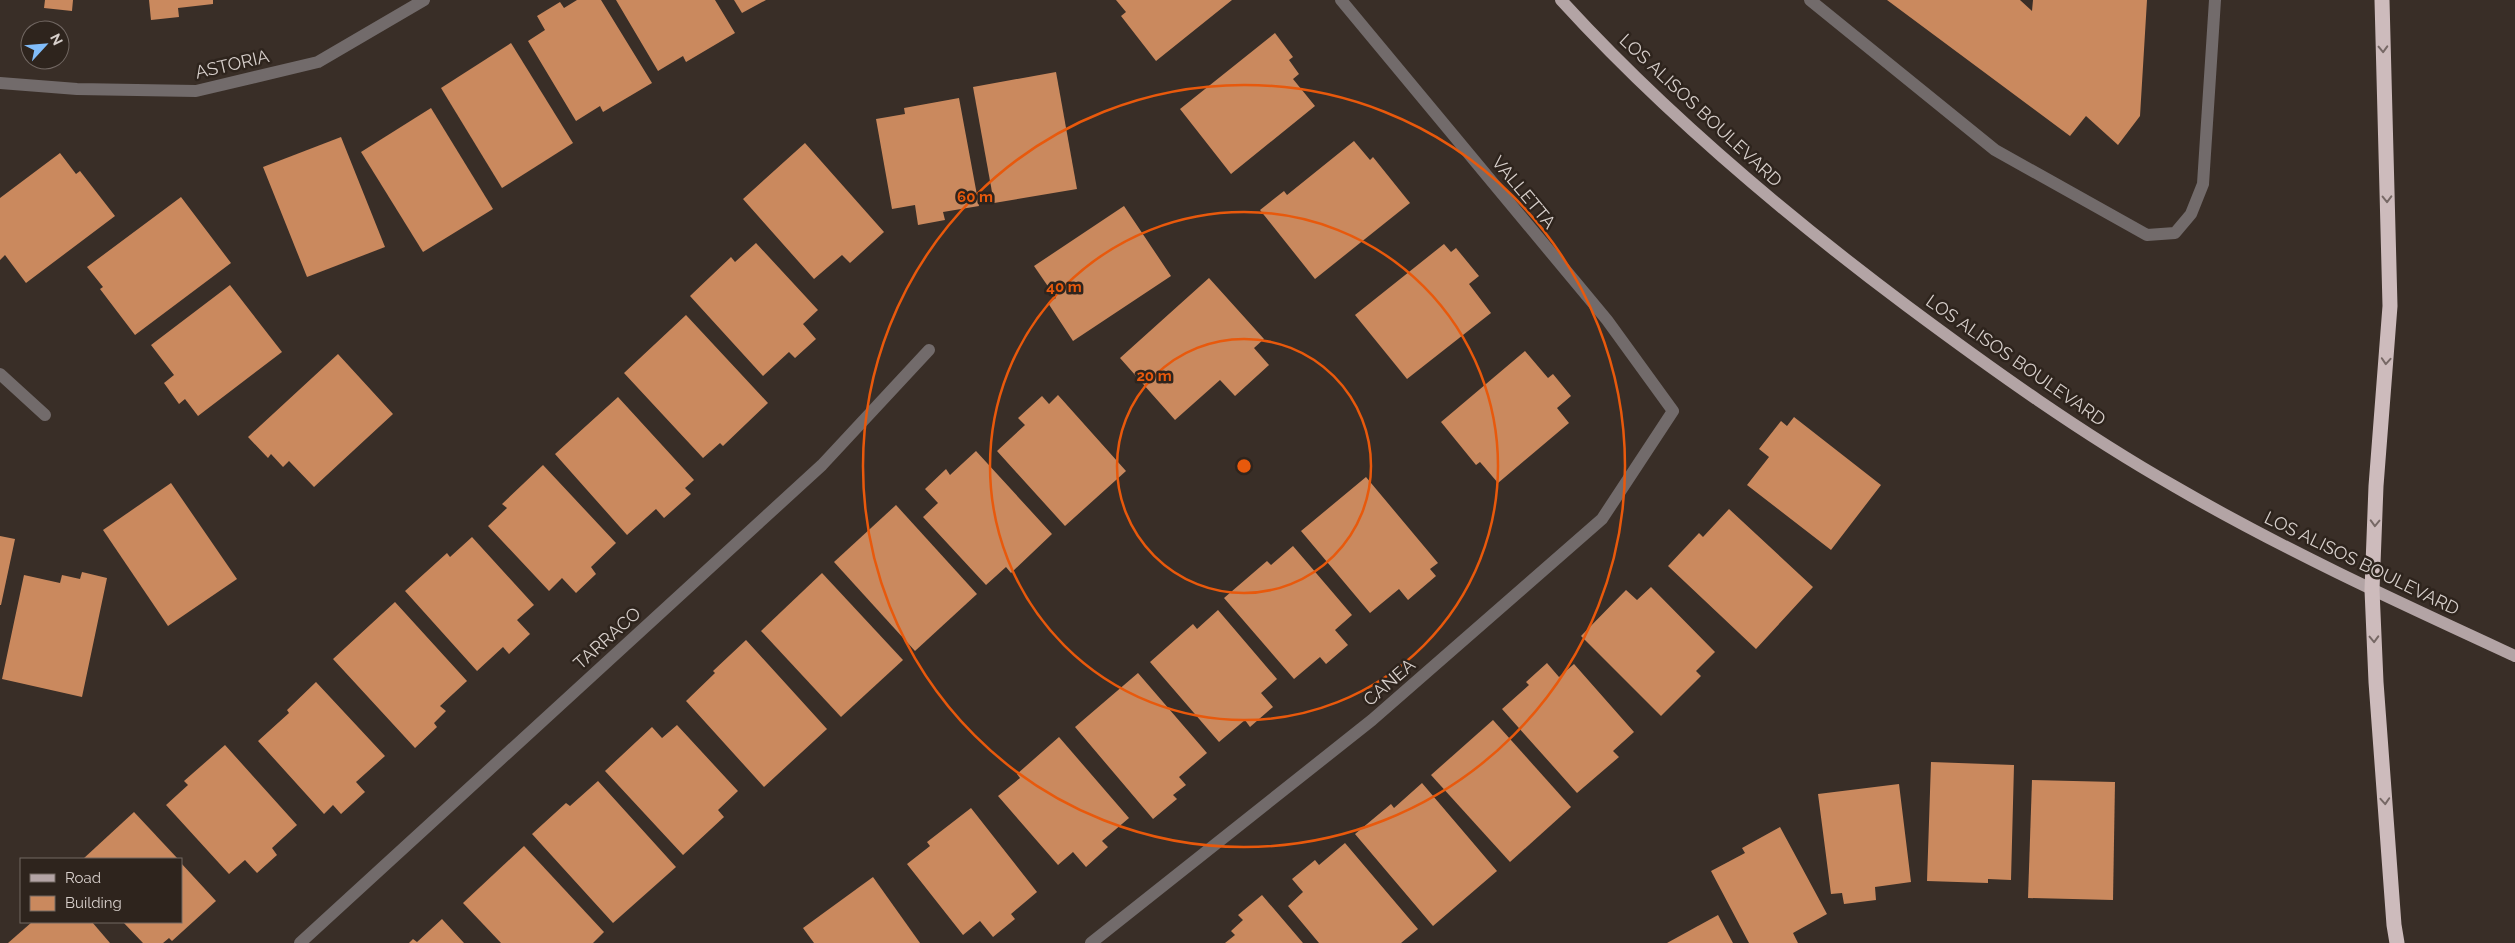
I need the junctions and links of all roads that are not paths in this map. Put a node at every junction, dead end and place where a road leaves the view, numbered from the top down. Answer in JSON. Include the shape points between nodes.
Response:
{"nodes":[{"id":1,"x":424,"y":0,"type":"edge"},
{"id":2,"x":1342,"y":0,"type":"edge"},
{"id":3,"x":1561,"y":0,"type":"edge"},
{"id":4,"x":1810,"y":0,"type":"edge"},
{"id":5,"x":2215,"y":0,"type":"edge"},
{"id":6,"x":2382,"y":0,"type":"edge"},
{"id":7,"x":0,"y":83,"type":"edge"},
{"id":8,"x":929,"y":350,"type":"dead end"},
{"id":9,"x":0,"y":374,"type":"edge"},
{"id":10,"x":1673,"y":411,"type":"joint"},
{"id":11,"x":45,"y":415,"type":"dead end"},
{"id":12,"x":2372,"y":590,"type":"junction"},
{"id":13,"x":2515,"y":656,"type":"edge"},
{"id":14,"x":300,"y":943,"type":"edge"},
{"id":15,"x":1090,"y":943,"type":"edge"},
{"id":16,"x":2398,"y":943,"type":"edge"}],
"edges":[{"from":1,"to":7,"type":"street","name":"ASTORIA","via":[[318,62],[196,91],[77,89]]},
{"from":2,"to":10,"type":"street","name":"VALLETTA","via":[[1607,320]]},
{"from":3,"to":12,"type":"main road","name":"LOS ALISOS BOULEVARD","via":[[1669,110],[1778,205],[1948,337],[2026,392],[2174,486]]},
{"from":4,"to":5,"type":"street","via":[[1995,150],[2147,235],[2175,233],[2191,214],[2203,184]]},
{"from":6,"to":12,"type":"highway","one_way":true,"via":[[2390,306],[2376,486]]},
{"from":8,"to":14,"type":"street","name":"TARRACO","via":[[822,465]]},
{"from":9,"to":11,"type":"street"},
{"from":10,"to":15,"type":"street","name":"CANEA","via":[[1602,519],[1372,720]]},
{"from":12,"to":13,"type":"main road","name":"LOS ALISOS BOULEVARD"},
{"from":12,"to":16,"type":"highway","one_way":true,"via":[[2376,682]]}]}
